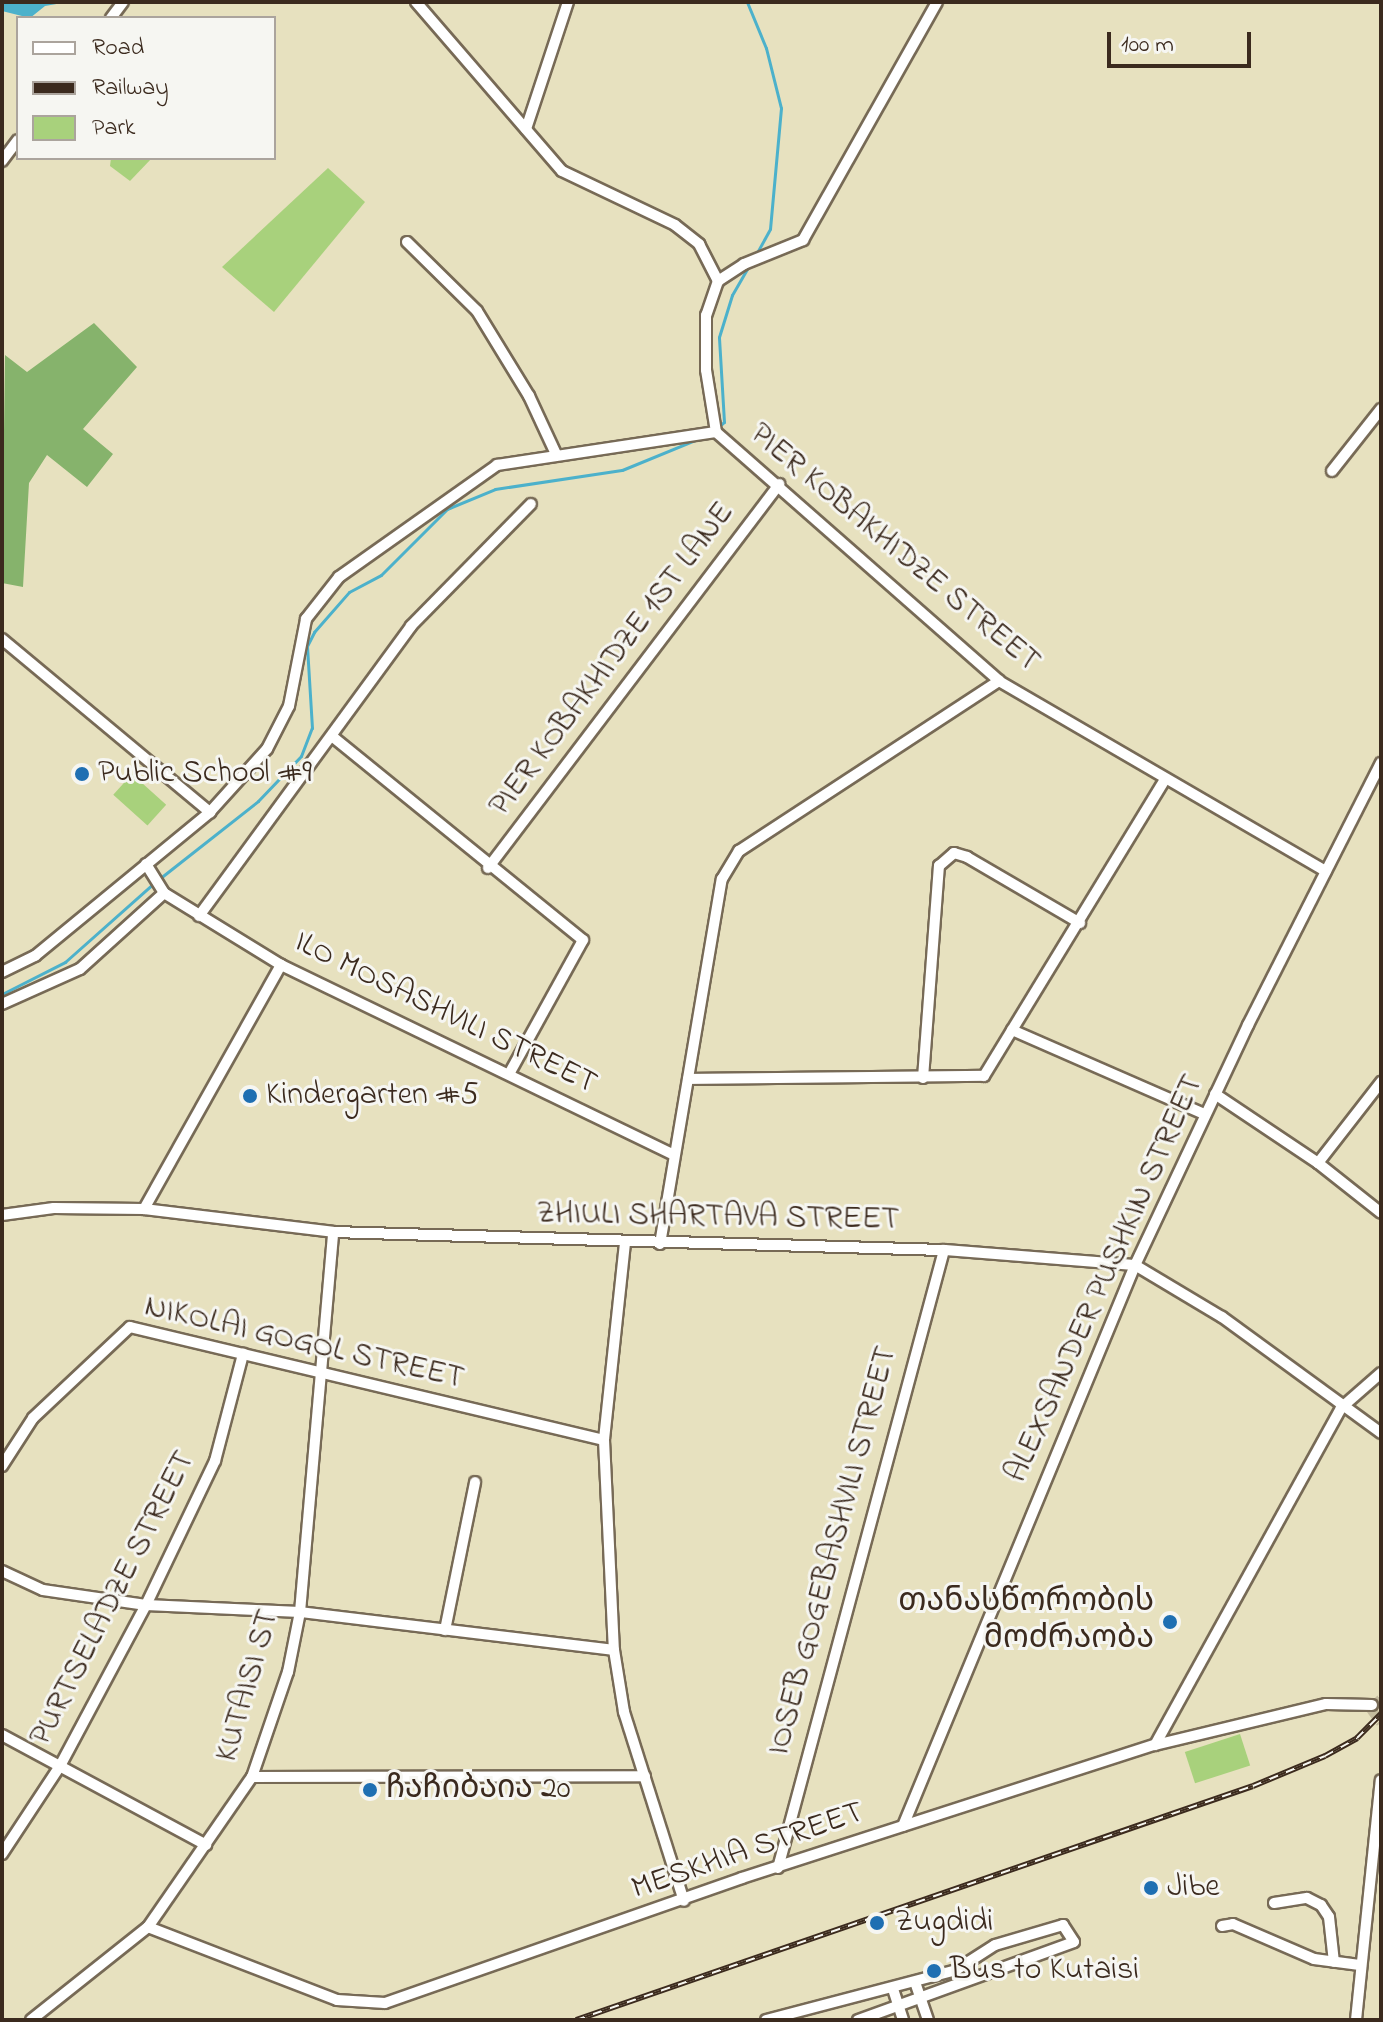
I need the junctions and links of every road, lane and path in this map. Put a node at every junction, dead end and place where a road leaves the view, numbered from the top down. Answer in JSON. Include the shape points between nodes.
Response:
{"nodes":[{"id":1,"x":416,"y":2,"type":"edge"},
{"id":2,"x":568,"y":2,"type":"edge"},
{"id":3,"x":937,"y":2,"type":"edge"},
{"id":4,"x":526,"y":129,"type":"junction"},
{"id":5,"x":16,"y":143,"type":"edge"},
{"id":6,"x":2,"y":161,"type":"edge"},
{"id":7,"x":407,"y":242,"type":"dead end"},
{"id":8,"x":718,"y":281,"type":"junction"},
{"id":9,"x":1381,"y":409,"type":"edge"},
{"id":10,"x":716,"y":432,"type":"junction"},
{"id":11,"x":556,"y":454,"type":"junction"},
{"id":12,"x":1332,"y":471,"type":"dead end"},
{"id":13,"x":780,"y":484,"type":"junction"},
{"id":14,"x":531,"y":504,"type":"dead end"},
{"id":15,"x":2,"y":639,"type":"edge"},
{"id":16,"x":999,"y":681,"type":"junction"},
{"id":17,"x":333,"y":737,"type":"junction"},
{"id":18,"x":1381,"y":763,"type":"edge"},
{"id":19,"x":1165,"y":779,"type":"junction"},
{"id":20,"x":210,"y":812,"type":"junction"},
{"id":21,"x":146,"y":864,"type":"junction"},
{"id":22,"x":488,"y":868,"type":"junction"},
{"id":23,"x":1326,"y":871,"type":"junction"},
{"id":24,"x":163,"y":892,"type":"junction"},
{"id":25,"x":199,"y":916,"type":"junction"},
{"id":26,"x":1080,"y":923,"type":"junction"},
{"id":27,"x":281,"y":965,"type":"junction"},
{"id":28,"x":2,"y":972,"type":"edge"},
{"id":29,"x":2,"y":1004,"type":"edge"},
{"id":30,"x":1012,"y":1030,"type":"junction"},
{"id":31,"x":510,"y":1072,"type":"junction"},
{"id":32,"x":923,"y":1078,"type":"junction"},
{"id":33,"x":688,"y":1079,"type":"junction"},
{"id":34,"x":1381,"y":1082,"type":"edge"},
{"id":35,"x":1215,"y":1094,"type":"junction"},
{"id":36,"x":1204,"y":1114,"type":"junction"},
{"id":37,"x":672,"y":1154,"type":"junction"},
{"id":38,"x":1318,"y":1163,"type":"junction"},
{"id":39,"x":144,"y":1209,"type":"junction"},
{"id":40,"x":1381,"y":1213,"type":"edge"},
{"id":41,"x":2,"y":1215,"type":"edge"},
{"id":42,"x":333,"y":1232,"type":"junction"},
{"id":43,"x":625,"y":1243,"type":"junction"},
{"id":44,"x":660,"y":1244,"type":"junction"},
{"id":45,"x":944,"y":1250,"type":"junction"},
{"id":46,"x":1135,"y":1265,"type":"junction"},
{"id":47,"x":243,"y":1354,"type":"junction"},
{"id":48,"x":317,"y":1372,"type":"junction"},
{"id":49,"x":1381,"y":1373,"type":"edge"},
{"id":50,"x":1341,"y":1408,"type":"junction"},
{"id":51,"x":1381,"y":1433,"type":"edge"},
{"id":52,"x":604,"y":1440,"type":"junction"},
{"id":53,"x":2,"y":1466,"type":"edge"},
{"id":54,"x":475,"y":1482,"type":"dead end"},
{"id":55,"x":2,"y":1571,"type":"edge"},
{"id":56,"x":146,"y":1605,"type":"junction"},
{"id":57,"x":300,"y":1612,"type":"junction"},
{"id":58,"x":445,"y":1630,"type":"junction"},
{"id":59,"x":614,"y":1650,"type":"junction"},
{"id":60,"x":1372,"y":1705,"type":"dead end"},
{"id":61,"x":2,"y":1735,"type":"edge"},
{"id":62,"x":1155,"y":1745,"type":"junction"},
{"id":63,"x":60,"y":1766,"type":"junction"},
{"id":64,"x":645,"y":1776,"type":"junction"},
{"id":65,"x":252,"y":1777,"type":"junction"},
{"id":66,"x":1381,"y":1780,"type":"edge"},
{"id":67,"x":903,"y":1826,"type":"junction"},
{"id":68,"x":206,"y":1845,"type":"junction"},
{"id":69,"x":2,"y":1854,"type":"edge"},
{"id":70,"x":778,"y":1868,"type":"junction"},
{"id":71,"x":684,"y":1901,"type":"junction"},
{"id":72,"x":1274,"y":1903,"type":"dead end"},
{"id":73,"x":1222,"y":1926,"type":"dead end"},
{"id":74,"x":148,"y":1927,"type":"junction"},
{"id":75,"x":1334,"y":1962,"type":"junction"},
{"id":76,"x":1360,"y":1965,"type":"junction"},
{"id":77,"x":915,"y":1982,"type":"junction"},
{"id":78,"x":893,"y":1989,"type":"junction"},
{"id":79,"x":921,"y":1999,"type":"junction"},
{"id":80,"x":899,"y":2007,"type":"junction"},
{"id":81,"x":31,"y":2020,"type":"edge"},
{"id":82,"x":766,"y":2020,"type":"edge"},
{"id":83,"x":858,"y":2020,"type":"edge"},
{"id":84,"x":903,"y":2020,"type":"edge"},
{"id":85,"x":928,"y":2020,"type":"edge"},
{"id":86,"x":1356,"y":2020,"type":"edge"}],
"edges":[{"from":1,"to":4,"type":"street"},
{"from":2,"to":4,"type":"street"},
{"from":3,"to":8,"type":"street","via":[[803,240],[744,264]]},
{"from":4,"to":8,"type":"street","via":[[562,171],[675,225],[699,244]]},
{"from":5,"to":6,"type":"street"},
{"from":7,"to":11,"type":"street","via":[[477,311],[529,396]]},
{"from":8,"to":10,"type":"street","via":[[706,315],[706,370]]},
{"from":9,"to":12,"type":"street"},
{"from":10,"to":11,"type":"street","name":"PIER KOBAKHIDZE STREET","via":[[603,452]]},
{"from":10,"to":13,"type":"street","name":"PIER KOBAKHIDZE STREET"},
{"from":11,"to":20,"type":"street","name":"PIER KOBAKHIDZE STREET","via":[[497,465],[339,577],[306,619],[289,706],[267,749]]},
{"from":13,"to":16,"type":"street","name":"PIER KOBAKHIDZE STREET"},
{"from":13,"to":22,"type":"street","name":"PIER KOBAKHIDZE 1ST LANE"},
{"from":14,"to":17,"type":"street","via":[[411,626]]},
{"from":15,"to":20,"type":"street"},
{"from":16,"to":19,"type":"street","name":"PIER KOBAKHIDZE STREET"},
{"from":16,"to":33,"type":"street","via":[[739,851],[722,879]]},
{"from":17,"to":22,"type":"street"},
{"from":17,"to":25,"type":"street"},
{"from":18,"to":23,"type":"street","name":"ALEXSANDER PUSHKIN STREET"},
{"from":19,"to":23,"type":"street","name":"PIER KOBAKHIDZE STREET"},
{"from":19,"to":26,"type":"street"},
{"from":20,"to":21,"type":"street","name":"PIER KOBAKHIDZE STREET"},
{"from":21,"to":24,"type":"street"},
{"from":21,"to":28,"type":"street","name":"PIER KOBAKHIDZE STREET","via":[[35,956]]},
{"from":22,"to":31,"type":"street","via":[[583,940]]},
{"from":23,"to":35,"type":"street","name":"ALEXSANDER PUSHKIN STREET"},
{"from":24,"to":25,"type":"street","name":"ILO MOSASHVILI STREET"},
{"from":24,"to":29,"type":"street","via":[[80,969]]},
{"from":25,"to":27,"type":"street","name":"ILO MOSASHVILI STREET"},
{"from":26,"to":30,"type":"street"},
{"from":26,"to":32,"type":"street","via":[[967,857],[954,853],[939,866]]},
{"from":27,"to":31,"type":"street","name":"ILO MOSASHVILI STREET"},
{"from":27,"to":39,"type":"street"},
{"from":30,"to":32,"type":"street","via":[[984,1076]]},
{"from":30,"to":36,"type":"street"},
{"from":31,"to":37,"type":"street","name":"ILO MOSASHVILI STREET"},
{"from":32,"to":33,"type":"street"},
{"from":33,"to":37,"type":"street"},
{"from":34,"to":38,"type":"street"},
{"from":35,"to":36,"type":"street","name":"ALEXSANDER PUSHKIN STREET"},
{"from":35,"to":38,"type":"street"},
{"from":36,"to":46,"type":"street","name":"ALEXSANDER PUSHKIN STREET"},
{"from":37,"to":44,"type":"street"},
{"from":38,"to":40,"type":"street"},
{"from":39,"to":41,"type":"street","name":"ZHIULI SHARTAVA STREET","via":[[54,1208]]},
{"from":39,"to":42,"type":"street","name":"ZHIULI SHARTAVA STREET"},
{"from":42,"to":43,"type":"street","name":"ZHIULI SHARTAVA STREET"},
{"from":42,"to":48,"type":"street","name":"KUTAISI ST"},
{"from":43,"to":44,"type":"street","name":"ZHIULI SHARTAVA STREET"},
{"from":43,"to":52,"type":"street"},
{"from":44,"to":45,"type":"street","name":"ZHIULI SHARTAVA STREET"},
{"from":45,"to":46,"type":"street","name":"ZHIULI SHARTAVA STREET"},
{"from":45,"to":70,"type":"street","name":"IOSEB GOGEBASHVILI STREET"},
{"from":46,"to":50,"type":"street","name":"ZHIULI SHARTAVA STREET","via":[[1222,1317]]},
{"from":46,"to":67,"type":"street","name":"ALEXSANDER PUSHKIN STREET"},
{"from":47,"to":48,"type":"street","name":"NIKOLAI GOGOL STREET"},
{"from":47,"to":53,"type":"street","name":"NIKOLAI GOGOL STREET","via":[[130,1327],[33,1418]]},
{"from":47,"to":56,"type":"street","name":"PURTSELADZE STREET","via":[[215,1461]]},
{"from":48,"to":52,"type":"street","name":"NIKOLAI GOGOL STREET"},
{"from":48,"to":57,"type":"street","name":"KUTAISI ST"},
{"from":49,"to":50,"type":"street"},
{"from":50,"to":51,"type":"street","name":"ZHIULI SHARTAVA STREET"},
{"from":50,"to":62,"type":"street"},
{"from":52,"to":59,"type":"street"},
{"from":54,"to":58,"type":"street"},
{"from":55,"to":56,"type":"street","via":[[43,1590]]},
{"from":56,"to":57,"type":"street"},
{"from":56,"to":63,"type":"street","name":"PURTSELADZE STREET"},
{"from":57,"to":58,"type":"street"},
{"from":57,"to":65,"type":"street","name":"KUTAISI ST","via":[[288,1672]]},
{"from":58,"to":59,"type":"street"},
{"from":59,"to":64,"type":"street","via":[[624,1712]]},
{"from":60,"to":62,"type":"street","name":"MESKHIA STREET","via":[[1326,1704]]},
{"from":61,"to":63,"type":"street"},
{"from":62,"to":67,"type":"street","name":"MESKHIA STREET"},
{"from":63,"to":68,"type":"street"},
{"from":63,"to":69,"type":"street","name":"PURTSELADZE STREET"},
{"from":64,"to":65,"type":"street"},
{"from":64,"to":71,"type":"street"},
{"from":65,"to":68,"type":"street","name":"KUTAISI ST"},
{"from":66,"to":76,"type":"street"},
{"from":67,"to":70,"type":"street","name":"MESKHIA STREET"},
{"from":68,"to":74,"type":"street","name":"KUTAISI ST"},
{"from":70,"to":71,"type":"street","name":"MESKHIA STREET"},
{"from":71,"to":74,"type":"street","name":"MESKHIA STREET","via":[[370,2005],[337,2000]]},
{"from":72,"to":75,"type":"street","via":[[1307,1898],[1321,1905],[1329,1917]]},
{"from":73,"to":75,"type":"street","via":[[1233,1924],[1314,1959]]},
{"from":74,"to":81,"type":"street","name":"KUTAISI ST"},
{"from":75,"to":76,"type":"street"},
{"from":76,"to":86,"type":"street"},
{"from":77,"to":78,"type":"street"},
{"from":77,"to":79,"type":"street"},
{"from":77,"to":79,"type":"street","via":[[956,1970],[995,1945],[1063,1925],[1074,1942]]},
{"from":78,"to":80,"type":"street"},
{"from":78,"to":82,"type":"street"},
{"from":79,"to":80,"type":"street"},
{"from":79,"to":85,"type":"street"},
{"from":80,"to":83,"type":"street"},
{"from":80,"to":84,"type":"street"}]}
